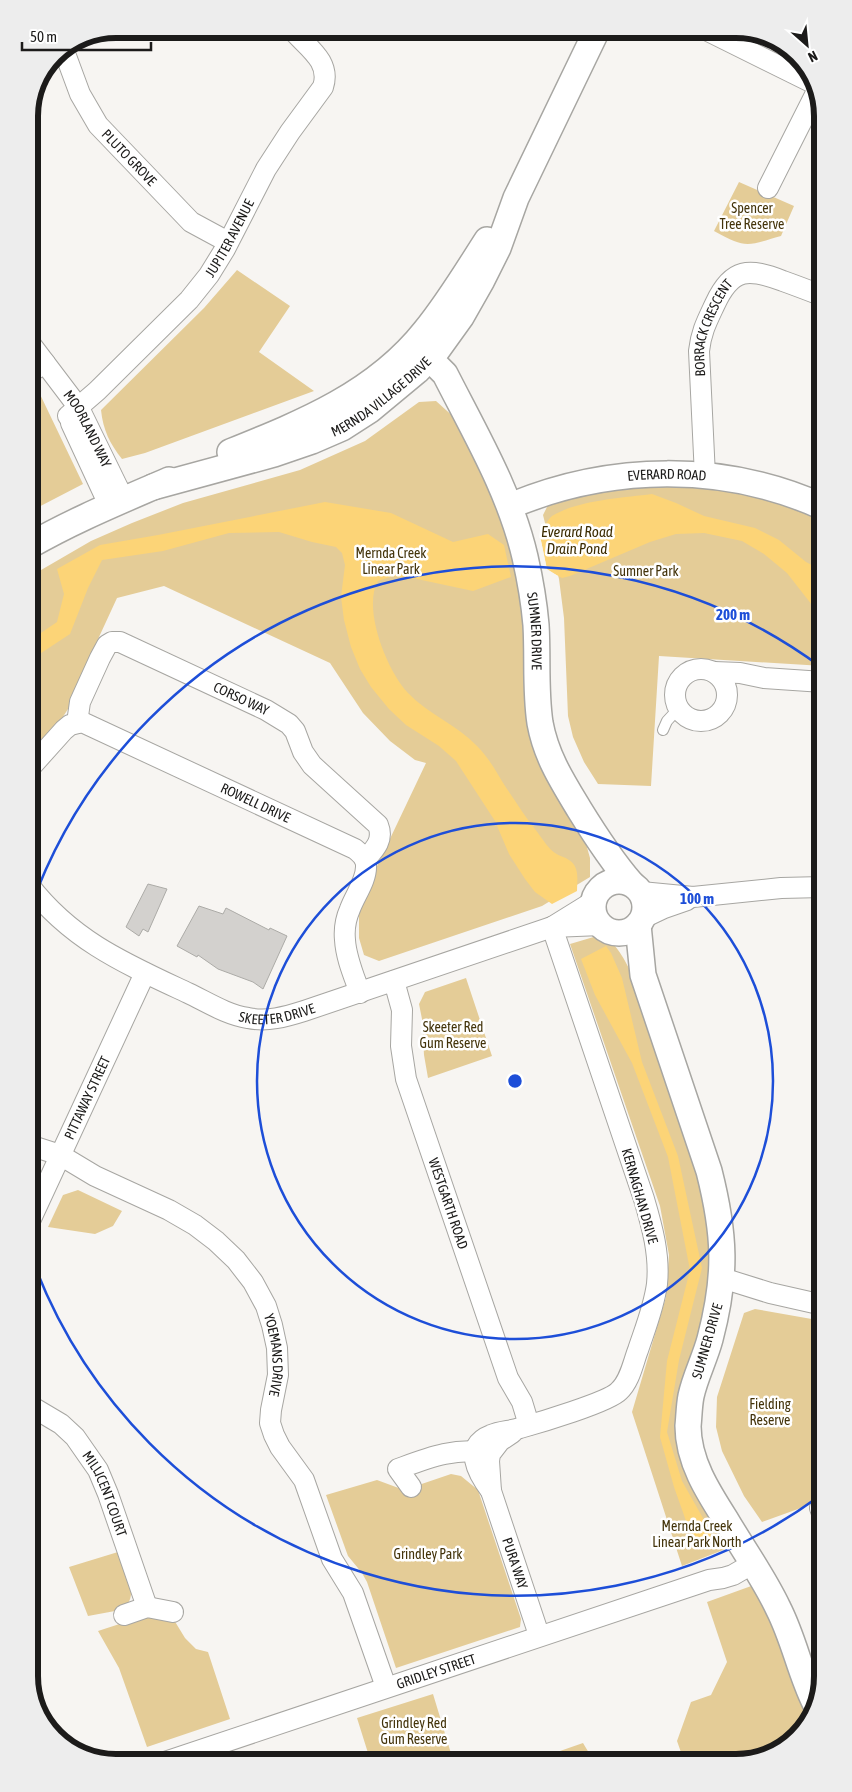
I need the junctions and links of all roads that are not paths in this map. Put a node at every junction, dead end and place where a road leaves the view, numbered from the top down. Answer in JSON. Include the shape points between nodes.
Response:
{"nodes":[{"id":1,"x":299,"y":37,"type":"edge"},
{"id":2,"x":593,"y":38,"type":"edge"},
{"id":3,"x":722,"y":38,"type":"edge"},
{"id":4,"x":66,"y":55,"type":"edge"},
{"id":5,"x":807,"y":81,"type":"edge"},
{"id":6,"x":812,"y":98,"type":"edge"},
{"id":7,"x":768,"y":188,"type":"dead end"},
{"id":8,"x":228,"y":242,"type":"junction"},
{"id":9,"x":814,"y":293,"type":"edge"},
{"id":10,"x":418,"y":359,"type":"junction"},
{"id":11,"x":38,"y":369,"type":"edge"},
{"id":12,"x":73,"y":412,"type":"junction"},
{"id":13,"x":705,"y":476,"type":"junction"},
{"id":14,"x":116,"y":502,"type":"junction"},
{"id":15,"x":814,"y":503,"type":"edge"},
{"id":16,"x":510,"y":506,"type":"junction"},
{"id":17,"x":38,"y":541,"type":"edge"},
{"id":18,"x":714,"y":672,"type":"junction"},
{"id":19,"x":764,"y":678,"type":"junction"},
{"id":20,"x":814,"y":681,"type":"edge"},
{"id":21,"x":727,"y":699,"type":"junction"},
{"id":22,"x":679,"y":708,"type":"junction"},
{"id":23,"x":77,"y":723,"type":"junction"},
{"id":24,"x":663,"y":730,"type":"dead end"},
{"id":25,"x":38,"y":759,"type":"edge"},
{"id":26,"x":593,"y":834,"type":"junction"},
{"id":27,"x":365,"y":860,"type":"junction"},
{"id":28,"x":814,"y":887,"type":"edge"},
{"id":29,"x":636,"y":888,"type":"junction"},
{"id":30,"x":37,"y":895,"type":"edge"},
{"id":31,"x":596,"y":897,"type":"junction"},
{"id":32,"x":693,"y":897,"type":"junction"},
{"id":33,"x":640,"y":922,"type":"junction"},
{"id":34,"x":552,"y":927,"type":"junction"},
{"id":35,"x":604,"y":927,"type":"junction"},
{"id":36,"x":145,"y":973,"type":"junction"},
{"id":37,"x":643,"y":975,"type":"junction"},
{"id":38,"x":389,"y":983,"type":"junction"},
{"id":39,"x":360,"y":993,"type":"junction"},
{"id":40,"x":37,"y":1150,"type":"edge"},
{"id":41,"x":58,"y":1160,"type":"junction"},
{"id":42,"x":37,"y":1204,"type":"edge"},
{"id":43,"x":721,"y":1284,"type":"junction"},
{"id":44,"x":814,"y":1303,"type":"edge"},
{"id":45,"x":37,"y":1410,"type":"edge"},
{"id":46,"x":524,"y":1427,"type":"junction"},
{"id":47,"x":483,"y":1452,"type":"junction"},
{"id":48,"x":411,"y":1486,"type":"dead end"},
{"id":49,"x":748,"y":1557,"type":"junction"},
{"id":50,"x":147,"y":1607,"type":"junction"},
{"id":51,"x":173,"y":1612,"type":"dead end"},
{"id":52,"x":124,"y":1615,"type":"dead end"},
{"id":53,"x":539,"y":1635,"type":"junction"},
{"id":54,"x":386,"y":1686,"type":"junction"},
{"id":55,"x":812,"y":1696,"type":"edge"},
{"id":56,"x":188,"y":1754,"type":"edge"}],
"edges":[{"from":1,"to":8,"type":"street","name":"JUPITER AVENUE","via":[[324,66],[324,87],[266,169]]},
{"from":2,"to":10,"type":"street","name":"MERNDA VILLAGE DRIVE","via":[[516,198],[498,248],[482,280],[438,349]]},
{"from":3,"to":5,"type":"street"},
{"from":4,"to":8,"type":"street","name":"PLUTO GROVE","via":[[80,94],[98,125],[191,222]]},
{"from":6,"to":7,"type":"street"},
{"from":8,"to":12,"type":"street","name":"JUPITER AVENUE","via":[[214,268],[189,300]]},
{"from":9,"to":13,"type":"street","name":"BORRACK CRESCENT","via":[[752,272],[736,276],[722,288],[700,335]]},
{"from":10,"to":14,"type":"street","name":"MERNDA VILLAGE DRIVE","via":[[370,410],[342,428],[274,454],[153,487]]},
{"from":10,"to":16,"type":"street","name":"SUMNER DRIVE","via":[[445,374]]},
{"from":11,"to":12,"type":"street","name":"MOORLAND WAY"},
{"from":12,"to":14,"type":"street","name":"MOORLAND WAY"},
{"from":13,"to":15,"type":"street","name":"EVERARD ROAD","via":[[759,484]]},
{"from":13,"to":16,"type":"street","name":"EVERARD ROAD","via":[[654,473],[611,477],[534,495]]},
{"from":14,"to":17,"type":"street","name":"MERNDA VILLAGE DRIVE"},
{"from":16,"to":26,"type":"street","name":"SUMNER DRIVE","via":[[530,582],[536,623],[536,682],[544,741],[550,760]]},
{"from":18,"to":19,"type":"street"},
{"from":18,"to":21,"type":"street","via":[[725,684]]},
{"from":18,"to":22,"type":"street","via":[[698,669],[683,677],[676,692]]},
{"from":19,"to":20,"type":"street"},
{"from":19,"to":21,"type":"street","via":[[746,682]]},
{"from":21,"to":22,"type":"street","via":[[720,713],[706,720],[690,718]]},
{"from":22,"to":24,"type":"lane"},
{"from":23,"to":25,"type":"street","via":[[64,730]]},
{"from":23,"to":27,"type":"street","name":"ROWELL DRIVE","via":[[82,722],[338,840],[355,849]]},
{"from":23,"to":27,"type":"street","name":"CORSO WAY","via":[[80,702],[100,658],[112,642],[120,642],[266,710],[289,724],[312,765],[378,825],[378,843]]},
{"from":26,"to":29,"type":"street","name":"SUMNER DRIVE"},
{"from":26,"to":31,"type":"street","name":"SUMNER DRIVE"},
{"from":27,"to":39,"type":"street","via":[[365,873],[349,910],[345,934],[349,962]]},
{"from":28,"to":32,"type":"street"},
{"from":29,"to":31,"type":"street","via":[[623,881],[608,883]]},
{"from":29,"to":32,"type":"street"},
{"from":29,"to":33,"type":"street","via":[[645,905]]},
{"from":30,"to":36,"type":"street","name":"SKEETER DRIVE","via":[[73,931]]},
{"from":31,"to":34,"type":"street","name":"SKEETER DRIVE"},
{"from":31,"to":35,"type":"street","via":[[596,918]]},
{"from":32,"to":33,"type":"street"},
{"from":33,"to":35,"type":"street","via":[[623,932]]},
{"from":33,"to":37,"type":"street","name":"SUMNER DRIVE"},
{"from":34,"to":35,"type":"street","name":"SKEETER DRIVE"},
{"from":34,"to":38,"type":"street","name":"SKEETER DRIVE"},
{"from":34,"to":46,"type":"street","name":"KERNAGHAN DRIVE","via":[[644,1199],[653,1231],[657,1284],[631,1370],[620,1391]]},
{"from":35,"to":37,"type":"street","name":"SUMNER DRIVE"},
{"from":36,"to":39,"type":"street","name":"SKEETER DRIVE","via":[[227,1011],[264,1020],[289,1016]]},
{"from":36,"to":41,"type":"street","name":"PITTAWAY STREET"},
{"from":37,"to":43,"type":"street","name":"SUMNER DRIVE","via":[[717,1202],[722,1232]]},
{"from":38,"to":39,"type":"street","name":"SKEETER DRIVE"},
{"from":38,"to":46,"type":"street","name":"WESTGARTH ROAD","via":[[392,1007],[402,1026],[401,1046],[406,1079],[508,1378],[511,1406]]},
{"from":40,"to":41,"type":"street","name":"YOEMANS DRIVE"},
{"from":41,"to":42,"type":"street","name":"PITTAWAY STREET"},
{"from":41,"to":54,"type":"street","name":"YOEMANS DRIVE","via":[[195,1225],[236,1260],[253,1282],[266,1306],[277,1348],[278,1375],[270,1423],[280,1447],[304,1480],[332,1559],[353,1593]]},
{"from":43,"to":44,"type":"street"},
{"from":43,"to":49,"type":"street","name":"SUMNER DRIVE","via":[[710,1340],[691,1397],[688,1428],[699,1475]]},
{"from":45,"to":50,"type":"street","name":"MILLICENT COURT","via":[[76,1437],[98,1470]]},
{"from":46,"to":47,"type":"street","name":"KERNAGHAN DRIVE"},
{"from":47,"to":48,"type":"street","via":[[447,1452],[398,1469]]},
{"from":47,"to":53,"type":"street","name":"PURA WAY","via":[[474,1459],[476,1468],[491,1491]]},
{"from":49,"to":53,"type":"street","name":"GRIDLEY STREET","via":[[709,1580]]},
{"from":49,"to":55,"type":"street","name":"SUMNER DRIVE","via":[[778,1608]]},
{"from":50,"to":51,"type":"street"},
{"from":50,"to":52,"type":"street"},
{"from":53,"to":54,"type":"street","name":"GRIDLEY STREET"},
{"from":54,"to":56,"type":"street","name":"GRIDLEY STREET"}]}
